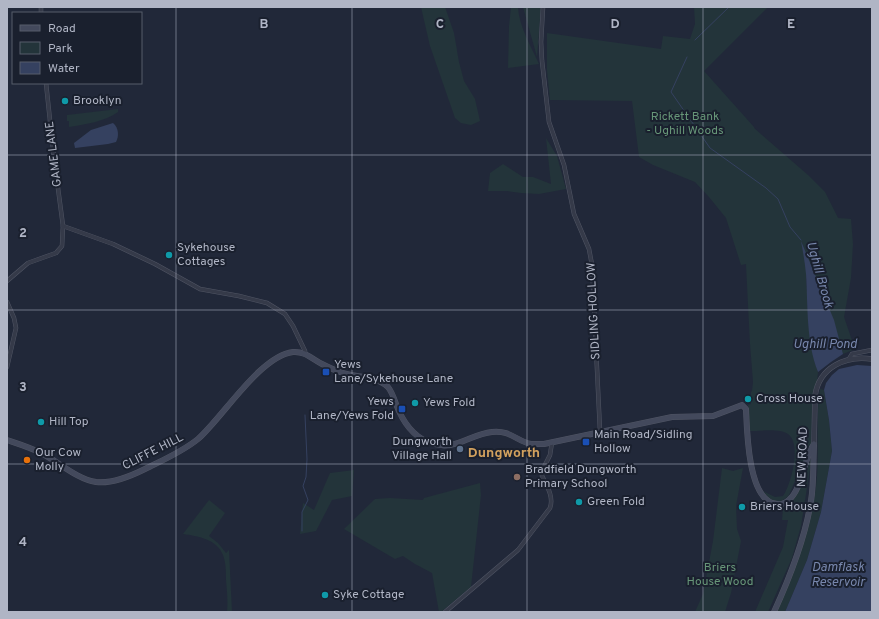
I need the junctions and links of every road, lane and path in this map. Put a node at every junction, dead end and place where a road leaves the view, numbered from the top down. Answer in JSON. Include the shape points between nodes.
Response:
{"nodes":[{"id":1,"x":543,"y":7,"type":"edge"},
{"id":2,"x":46,"y":84,"type":"edge"},
{"id":3,"x":63,"y":226,"type":"junction"},
{"id":4,"x":7,"y":282,"type":"edge"},
{"id":5,"x":7,"y":302,"type":"edge"},
{"id":6,"x":872,"y":350,"type":"edge"},
{"id":7,"x":305,"y":354,"type":"junction"},
{"id":8,"x":849,"y":359,"type":"junction"},
{"id":9,"x":872,"y":359,"type":"edge"},
{"id":10,"x":7,"y":367,"type":"edge"},
{"id":11,"x":600,"y":431,"type":"junction"},
{"id":12,"x":7,"y":440,"type":"edge"},
{"id":13,"x":552,"y":442,"type":"junction"},
{"id":14,"x":814,"y":444,"type":"junction"},
{"id":15,"x":444,"y":612,"type":"edge"},
{"id":16,"x":774,"y":612,"type":"edge"}],
"edges":[{"from":1,"to":11,"type":"street","name":"SIDLING HOLLOW","via":[[542,61],[549,122],[564,165],[574,214],[589,249],[592,265]]},
{"from":2,"to":3,"type":"street","name":"GAME LANE"},
{"from":3,"to":4,"type":"street","name":"GAME LANE","via":[[62,246],[58,252],[28,262]]},
{"from":3,"to":7,"type":"street","via":[[114,244],[200,289],[257,300],[276,308],[289,320]]},
{"from":5,"to":10,"type":"street","via":[[16,328]]},
{"from":6,"to":8,"type":"street","via":[[852,354]]},
{"from":7,"to":12,"type":"main road","name":"CLIFFE HILL","via":[[288,353],[269,363],[190,445],[147,468],[117,480],[91,481],[41,453]]},
{"from":7,"to":13,"type":"main road","via":[[337,371],[382,383],[390,390],[411,432],[428,442],[452,445],[486,433],[497,432],[507,433],[531,444]]},
{"from":8,"to":9,"type":"street","name":"NEW ROAD"},
{"from":8,"to":14,"type":"street","name":"NEW ROAD","via":[[829,369],[817,386]]},
{"from":11,"to":13,"type":"main road"},
{"from":11,"to":14,"type":"main road","via":[[672,417],[713,416],[742,405],[746,410],[750,456],[756,481],[766,499],[778,505],[785,502],[794,492]]},
{"from":13,"to":15,"type":"street","via":[[549,460],[542,473],[552,501],[548,512],[518,550]]},
{"from":14,"to":16,"type":"main road","name":"NEW ROAD","via":[[813,482],[806,523],[794,563]]}]}
